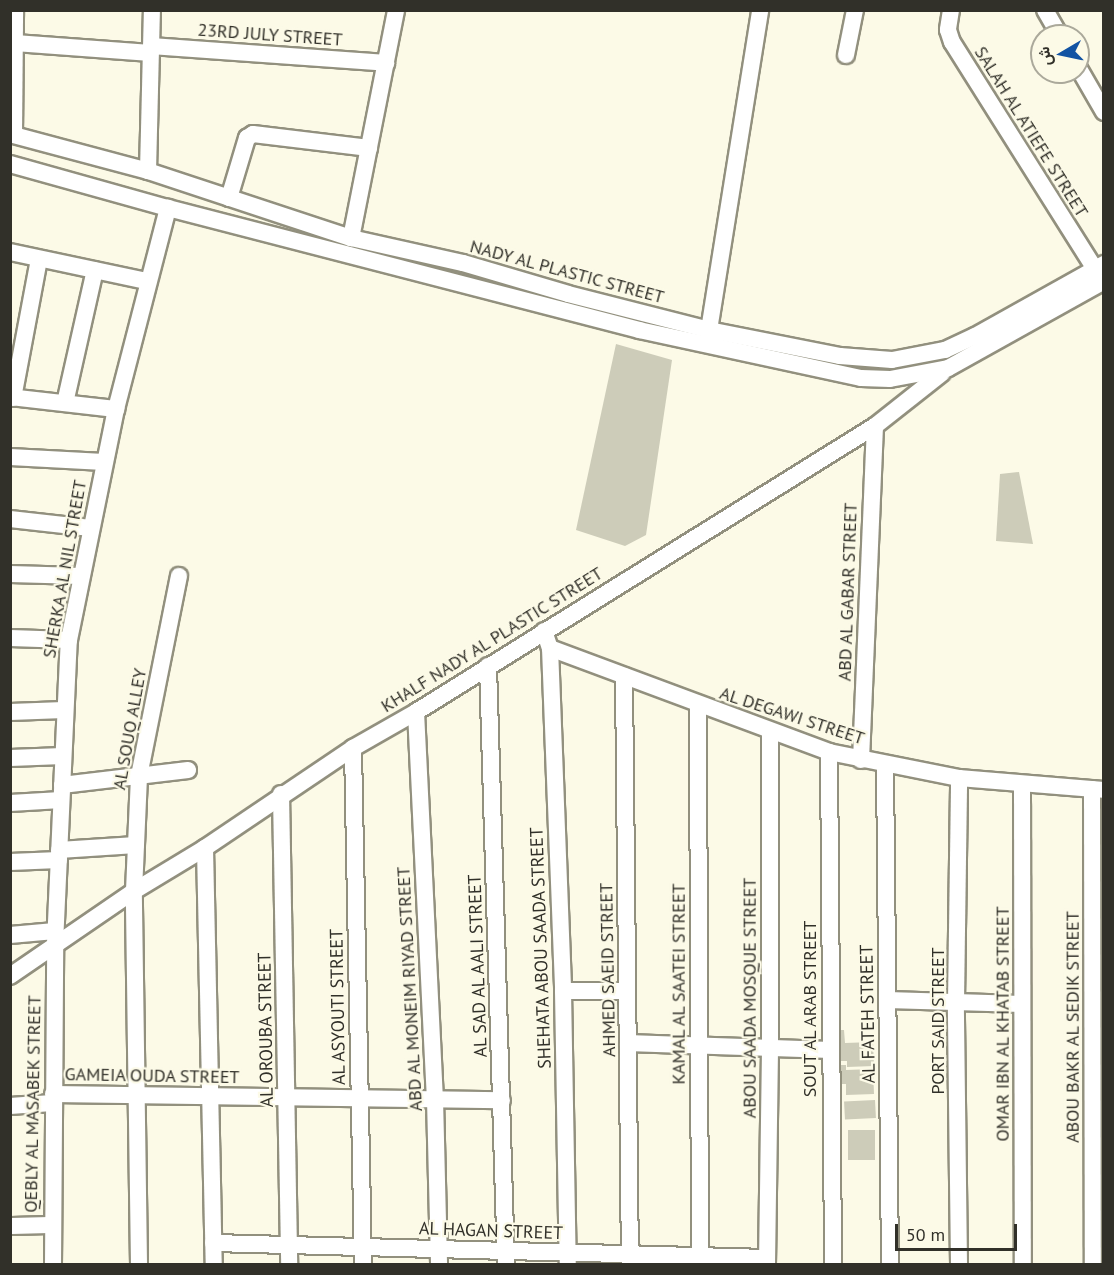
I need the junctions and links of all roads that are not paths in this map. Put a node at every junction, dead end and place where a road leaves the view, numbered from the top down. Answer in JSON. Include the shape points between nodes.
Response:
{"nodes":[{"id":1,"x":15,"y":10,"type":"edge"},
{"id":2,"x":152,"y":10,"type":"edge"},
{"id":3,"x":396,"y":10,"type":"edge"},
{"id":4,"x":760,"y":10,"type":"edge"},
{"id":5,"x":855,"y":10,"type":"edge"},
{"id":6,"x":951,"y":10,"type":"edge"},
{"id":7,"x":1046,"y":10,"type":"edge"},
{"id":8,"x":1054,"y":24,"type":"edge"},
{"id":9,"x":15,"y":43,"type":"junction"},
{"id":10,"x":151,"y":50,"type":"junction"},
{"id":11,"x":846,"y":55,"type":"dead end"},
{"id":12,"x":386,"y":63,"type":"junction"},
{"id":13,"x":1088,"y":84,"type":"edge"},
{"id":14,"x":1104,"y":112,"type":"edge"},
{"id":15,"x":12,"y":135,"type":"edge"},
{"id":16,"x":369,"y":148,"type":"junction"},
{"id":17,"x":10,"y":164,"type":"edge"},
{"id":18,"x":148,"y":171,"type":"junction"},
{"id":19,"x":229,"y":198,"type":"junction"},
{"id":20,"x":168,"y":208,"type":"junction"},
{"id":21,"x":351,"y":238,"type":"junction"},
{"id":22,"x":10,"y":252,"type":"edge"},
{"id":23,"x":39,"y":259,"type":"junction"},
{"id":24,"x":95,"y":270,"type":"junction"},
{"id":25,"x":1101,"y":271,"type":"edge"},
{"id":26,"x":147,"y":281,"type":"junction"},
{"id":27,"x":709,"y":330,"type":"junction"},
{"id":28,"x":948,"y":368,"type":"junction"},
{"id":29,"x":12,"y":397,"type":"edge"},
{"id":30,"x":65,"y":403,"type":"junction"},
{"id":31,"x":116,"y":409,"type":"junction"},
{"id":32,"x":875,"y":426,"type":"junction"},
{"id":33,"x":10,"y":457,"type":"edge"},
{"id":34,"x":104,"y":462,"type":"junction"},
{"id":35,"x":10,"y":519,"type":"edge"},
{"id":36,"x":90,"y":528,"type":"junction"},
{"id":37,"x":10,"y":574,"type":"edge"},
{"id":38,"x":81,"y":576,"type":"junction"},
{"id":39,"x":179,"y":576,"type":"dead end"},
{"id":40,"x":544,"y":631,"type":"junction"},
{"id":41,"x":10,"y":638,"type":"edge"},
{"id":42,"x":69,"y":640,"type":"junction"},
{"id":43,"x":550,"y":648,"type":"junction"},
{"id":44,"x":488,"y":666,"type":"junction"},
{"id":45,"x":624,"y":676,"type":"junction"},
{"id":46,"x":698,"y":704,"type":"junction"},
{"id":47,"x":64,"y":710,"type":"junction"},
{"id":48,"x":10,"y":712,"type":"edge"},
{"id":49,"x":416,"y":712,"type":"junction"},
{"id":50,"x":770,"y":732,"type":"junction"},
{"id":51,"x":353,"y":748,"type":"junction"},
{"id":52,"x":829,"y":752,"type":"junction"},
{"id":53,"x":63,"y":756,"type":"junction"},
{"id":54,"x":10,"y":758,"type":"edge"},
{"id":55,"x":861,"y":760,"type":"junction"},
{"id":56,"x":885,"y":764,"type":"junction"},
{"id":57,"x":188,"y":770,"type":"dead end"},
{"id":58,"x":139,"y":776,"type":"junction"},
{"id":59,"x":959,"y":778,"type":"junction"},
{"id":60,"x":1022,"y":784,"type":"junction"},
{"id":61,"x":1098,"y":789,"type":"edge"},
{"id":62,"x":61,"y":793,"type":"junction"},
{"id":63,"x":281,"y":794,"type":"junction"},
{"id":64,"x":10,"y":803,"type":"edge"},
{"id":65,"x":136,"y":845,"type":"junction"},
{"id":66,"x":205,"y":848,"type":"junction"},
{"id":67,"x":59,"y":855,"type":"junction"},
{"id":68,"x":10,"y":862,"type":"edge"},
{"id":69,"x":134,"y":891,"type":"junction"},
{"id":70,"x":10,"y":934,"type":"edge"},
{"id":71,"x":55,"y":937,"type":"junction"},
{"id":72,"x":10,"y":976,"type":"edge"},
{"id":73,"x":627,"y":990,"type":"junction"},
{"id":74,"x":563,"y":991,"type":"junction"},
{"id":75,"x":887,"y":1000,"type":"junction"},
{"id":76,"x":956,"y":1002,"type":"junction"},
{"id":77,"x":1022,"y":1004,"type":"junction"},
{"id":78,"x":628,"y":1043,"type":"junction"},
{"id":79,"x":698,"y":1046,"type":"junction"},
{"id":80,"x":770,"y":1048,"type":"junction"},
{"id":81,"x":830,"y":1050,"type":"junction"},
{"id":82,"x":1098,"y":1059,"type":"edge"},
{"id":83,"x":138,"y":1096,"type":"junction"},
{"id":84,"x":212,"y":1096,"type":"junction"},
{"id":85,"x":287,"y":1097,"type":"junction"},
{"id":86,"x":53,"y":1098,"type":"junction"},
{"id":87,"x":360,"y":1098,"type":"junction"},
{"id":88,"x":435,"y":1099,"type":"junction"},
{"id":89,"x":502,"y":1100,"type":"junction"},
{"id":90,"x":10,"y":1106,"type":"edge"},
{"id":91,"x":51,"y":1225,"type":"junction"},
{"id":92,"x":10,"y":1226,"type":"edge"},
{"id":93,"x":213,"y":1243,"type":"junction"},
{"id":94,"x":289,"y":1245,"type":"junction"},
{"id":95,"x":363,"y":1247,"type":"junction"},
{"id":96,"x":439,"y":1257,"type":"edge"},
{"id":97,"x":506,"y":1258,"type":"edge"},
{"id":98,"x":568,"y":1258,"type":"edge"},
{"id":99,"x":630,"y":1259,"type":"edge"},
{"id":100,"x":699,"y":1260,"type":"edge"},
{"id":101,"x":767,"y":1261,"type":"edge"},
{"id":102,"x":53,"y":1264,"type":"edge"},
{"id":103,"x":139,"y":1264,"type":"edge"},
{"id":104,"x":214,"y":1264,"type":"edge"},
{"id":105,"x":289,"y":1264,"type":"edge"},
{"id":106,"x":363,"y":1264,"type":"edge"},
{"id":107,"x":833,"y":1264,"type":"edge"},
{"id":108,"x":890,"y":1264,"type":"edge"},
{"id":109,"x":958,"y":1264,"type":"edge"},
{"id":110,"x":1023,"y":1264,"type":"edge"},
{"id":111,"x":1093,"y":1264,"type":"edge"}],
"edges":[{"from":1,"to":9,"type":"street"},
{"from":2,"to":10,"type":"street"},
{"from":3,"to":12,"type":"street"},
{"from":4,"to":27,"type":"street"},
{"from":5,"to":11,"type":"street"},
{"from":6,"to":25,"type":"street","name":"SALAH AL ATIEFE STREET","via":[[948,30],[952,42]]},
{"from":7,"to":8,"type":"street"},
{"from":9,"to":10,"type":"street","name":"23RD JULY STREET"},
{"from":9,"to":15,"type":"street"},
{"from":10,"to":12,"type":"street","name":"23RD JULY STREET"},
{"from":10,"to":18,"type":"street"},
{"from":12,"to":16,"type":"street"},
{"from":13,"to":14,"type":"street"},
{"from":15,"to":18,"type":"street","name":"NADY AL PLASTIC STREET"},
{"from":16,"to":19,"type":"street","via":[[253,134],[247,138]]},
{"from":16,"to":21,"type":"street"},
{"from":17,"to":20,"type":"street","name":"NADY AL PLASTIC STREET"},
{"from":18,"to":19,"type":"street","name":"NADY AL PLASTIC STREET"},
{"from":19,"to":21,"type":"street","name":"NADY AL PLASTIC STREET"},
{"from":20,"to":26,"type":"street","name":"SHERKA AL NIL STREET"},
{"from":20,"to":28,"type":"street","name":"NADY AL PLASTIC STREET","via":[[639,330],[861,378],[890,380]]},
{"from":21,"to":27,"type":"street","name":"NADY AL PLASTIC STREET","via":[[463,263]]},
{"from":22,"to":23,"type":"street"},
{"from":23,"to":24,"type":"street"},
{"from":23,"to":29,"type":"street"},
{"from":24,"to":26,"type":"street"},
{"from":24,"to":30,"type":"street"},
{"from":25,"to":27,"type":"street","name":"NADY AL PLASTIC STREET","via":[[975,336],[919,357],[892,360],[840,356]]},
{"from":25,"to":28,"type":"street","name":"NADY AL PLASTIC STREET"},
{"from":26,"to":31,"type":"street","name":"SHERKA AL NIL STREET"},
{"from":28,"to":32,"type":"street","name":"KHALF NADY AL PLASTIC STREET"},
{"from":29,"to":30,"type":"street"},
{"from":30,"to":31,"type":"street"},
{"from":31,"to":34,"type":"street","name":"SHERKA AL NIL STREET"},
{"from":32,"to":40,"type":"street","name":"KHALF NADY AL PLASTIC STREET"},
{"from":32,"to":55,"type":"street","name":"ABD AL GABAR STREET"},
{"from":33,"to":34,"type":"street"},
{"from":34,"to":36,"type":"street","name":"SHERKA AL NIL STREET"},
{"from":35,"to":36,"type":"street"},
{"from":36,"to":38,"type":"street","name":"SHERKA AL NIL STREET"},
{"from":37,"to":38,"type":"street"},
{"from":38,"to":42,"type":"street","name":"SHERKA AL NIL STREET"},
{"from":39,"to":58,"type":"street","name":"AL SOUQ ALLEY"},
{"from":40,"to":43,"type":"street","name":"SHEHATA ABOU SAADA STREET"},
{"from":40,"to":44,"type":"street","name":"KHALF NADY AL PLASTIC STREET"},
{"from":41,"to":42,"type":"street"},
{"from":42,"to":47,"type":"street","name":"SHERKA AL NIL STREET"},
{"from":43,"to":45,"type":"street","name":"AL DEGAWI STREET"},
{"from":43,"to":74,"type":"street","name":"SHEHATA ABOU SAADA STREET"},
{"from":44,"to":49,"type":"street","name":"KHALF NADY AL PLASTIC STREET"},
{"from":44,"to":89,"type":"street","name":"AL SAD AL AALI STREET"},
{"from":45,"to":46,"type":"street","name":"AL DEGAWI STREET"},
{"from":45,"to":73,"type":"street","name":"AHMED SAEID STREET"},
{"from":46,"to":50,"type":"street","name":"AL DEGAWI STREET"},
{"from":46,"to":79,"type":"street","name":"KAMAL AL SAATEI STREET"},
{"from":47,"to":48,"type":"street"},
{"from":47,"to":53,"type":"street","name":"SHERKA AL NIL STREET"},
{"from":49,"to":51,"type":"street","name":"KHALF NADY AL PLASTIC STREET"},
{"from":49,"to":88,"type":"street","name":"ABD AL MONEIM RIYAD STREET"},
{"from":50,"to":52,"type":"street","name":"AL DEGAWI STREET"},
{"from":50,"to":80,"type":"street","name":"ABOU SAADA MOSQUE STREET"},
{"from":51,"to":63,"type":"street","name":"KHALF NADY AL PLASTIC STREET"},
{"from":51,"to":87,"type":"street","name":"AL ASYOUTI STREET"},
{"from":52,"to":55,"type":"street","name":"AL DEGAWI STREET"},
{"from":52,"to":81,"type":"street","name":"SOUT AL ARAB STREET"},
{"from":53,"to":54,"type":"street"},
{"from":53,"to":62,"type":"street","name":"SHERKA AL NIL STREET"},
{"from":55,"to":56,"type":"street","name":"AL DEGAWI STREET"},
{"from":56,"to":59,"type":"street","name":"AL DEGAWI STREET"},
{"from":56,"to":75,"type":"street","name":"AL FATEH STREET"},
{"from":57,"to":58,"type":"street"},
{"from":58,"to":62,"type":"street"},
{"from":58,"to":65,"type":"street","name":"AL SOUQ ALLEY"},
{"from":59,"to":60,"type":"street","name":"AL DEGAWI STREET"},
{"from":59,"to":76,"type":"street","name":"PORT SAID STREET"},
{"from":60,"to":61,"type":"street","name":"AL DEGAWI STREET"},
{"from":60,"to":77,"type":"street","name":"OMAR IBN AL KHATAB STREET"},
{"from":61,"to":82,"type":"street","name":"ABOU BAKR AL SEDIK STREET"},
{"from":62,"to":64,"type":"street"},
{"from":62,"to":67,"type":"street","name":"SHERKA AL NIL STREET"},
{"from":63,"to":66,"type":"street","name":"KHALF NADY AL PLASTIC STREET"},
{"from":63,"to":85,"type":"street","name":"AL OROUBA STREET"},
{"from":65,"to":67,"type":"street"},
{"from":65,"to":69,"type":"street","name":"AL SOUQ ALLEY"},
{"from":66,"to":69,"type":"street","name":"KHALF NADY AL PLASTIC STREET"},
{"from":66,"to":84,"type":"street"},
{"from":67,"to":68,"type":"street"},
{"from":67,"to":71,"type":"street","name":"SHERKA AL NIL STREET"},
{"from":69,"to":71,"type":"street","name":"KHALF NADY AL PLASTIC STREET"},
{"from":69,"to":83,"type":"street","name":"AL SOUQ ALLEY"},
{"from":70,"to":71,"type":"street"},
{"from":71,"to":72,"type":"street","name":"KHALF NADY AL PLASTIC STREET"},
{"from":71,"to":86,"type":"street","name":"QEBLY AL MASABEK STREET"},
{"from":73,"to":74,"type":"street"},
{"from":73,"to":78,"type":"street","name":"AHMED SAEID STREET"},
{"from":74,"to":98,"type":"street","name":"SHEHATA ABOU SAADA STREET"},
{"from":75,"to":76,"type":"street"},
{"from":75,"to":108,"type":"street","name":"AL FATEH STREET"},
{"from":76,"to":77,"type":"street"},
{"from":76,"to":109,"type":"street","name":"PORT SAID STREET"},
{"from":77,"to":110,"type":"street","name":"OMAR IBN AL KHATAB STREET"},
{"from":78,"to":79,"type":"street"},
{"from":78,"to":99,"type":"street","name":"AHMED SAEID STREET"},
{"from":79,"to":80,"type":"street"},
{"from":79,"to":100,"type":"street","name":"KAMAL AL SAATEI STREET"},
{"from":80,"to":81,"type":"street"},
{"from":80,"to":101,"type":"street","name":"ABOU SAADA MOSQUE STREET"},
{"from":81,"to":107,"type":"street","name":"SOUT AL ARAB STREET"},
{"from":82,"to":111,"type":"street","name":"ABOU BAKR AL SEDIK STREET"},
{"from":83,"to":84,"type":"street","name":"GAMEIA OUDA STREET"},
{"from":83,"to":86,"type":"street","name":"GAMEIA OUDA STREET"},
{"from":83,"to":103,"type":"street","name":"AL SOUQ ALLEY"},
{"from":84,"to":85,"type":"street","name":"GAMEIA OUDA STREET"},
{"from":84,"to":93,"type":"street"},
{"from":85,"to":87,"type":"street","name":"GAMEIA OUDA STREET"},
{"from":85,"to":94,"type":"street","name":"AL OROUBA STREET"},
{"from":86,"to":90,"type":"street","name":"GAMEIA OUDA STREET"},
{"from":86,"to":91,"type":"street","name":"QEBLY AL MASABEK STREET"},
{"from":87,"to":88,"type":"street","name":"GAMEIA OUDA STREET"},
{"from":87,"to":95,"type":"street","name":"AL ASYOUTI STREET"},
{"from":88,"to":89,"type":"street","name":"GAMEIA OUDA STREET"},
{"from":88,"to":96,"type":"street","name":"ABD AL MONEIM RIYAD STREET"},
{"from":89,"to":97,"type":"street","name":"AL SAD AL AALI STREET"},
{"from":91,"to":92,"type":"street"},
{"from":91,"to":102,"type":"street","name":"QEBLY AL MASABEK STREET"},
{"from":93,"to":94,"type":"street","name":"AL HAGAN STREET"},
{"from":93,"to":104,"type":"street"},
{"from":94,"to":95,"type":"street","name":"AL HAGAN STREET"},
{"from":94,"to":105,"type":"street","name":"AL OROUBA STREET"},
{"from":95,"to":96,"type":"street","name":"AL HAGAN STREET"},
{"from":95,"to":106,"type":"street","name":"AL ASYOUTI STREET"},
{"from":96,"to":97,"type":"street","name":"AL HAGAN STREET"},
{"from":97,"to":98,"type":"street","name":"AL HAGAN STREET"},
{"from":98,"to":99,"type":"street","name":"AL HAGAN STREET"},
{"from":99,"to":100,"type":"street","name":"AL HAGAN STREET"},
{"from":100,"to":101,"type":"street","name":"AL HAGAN STREET"}]}
